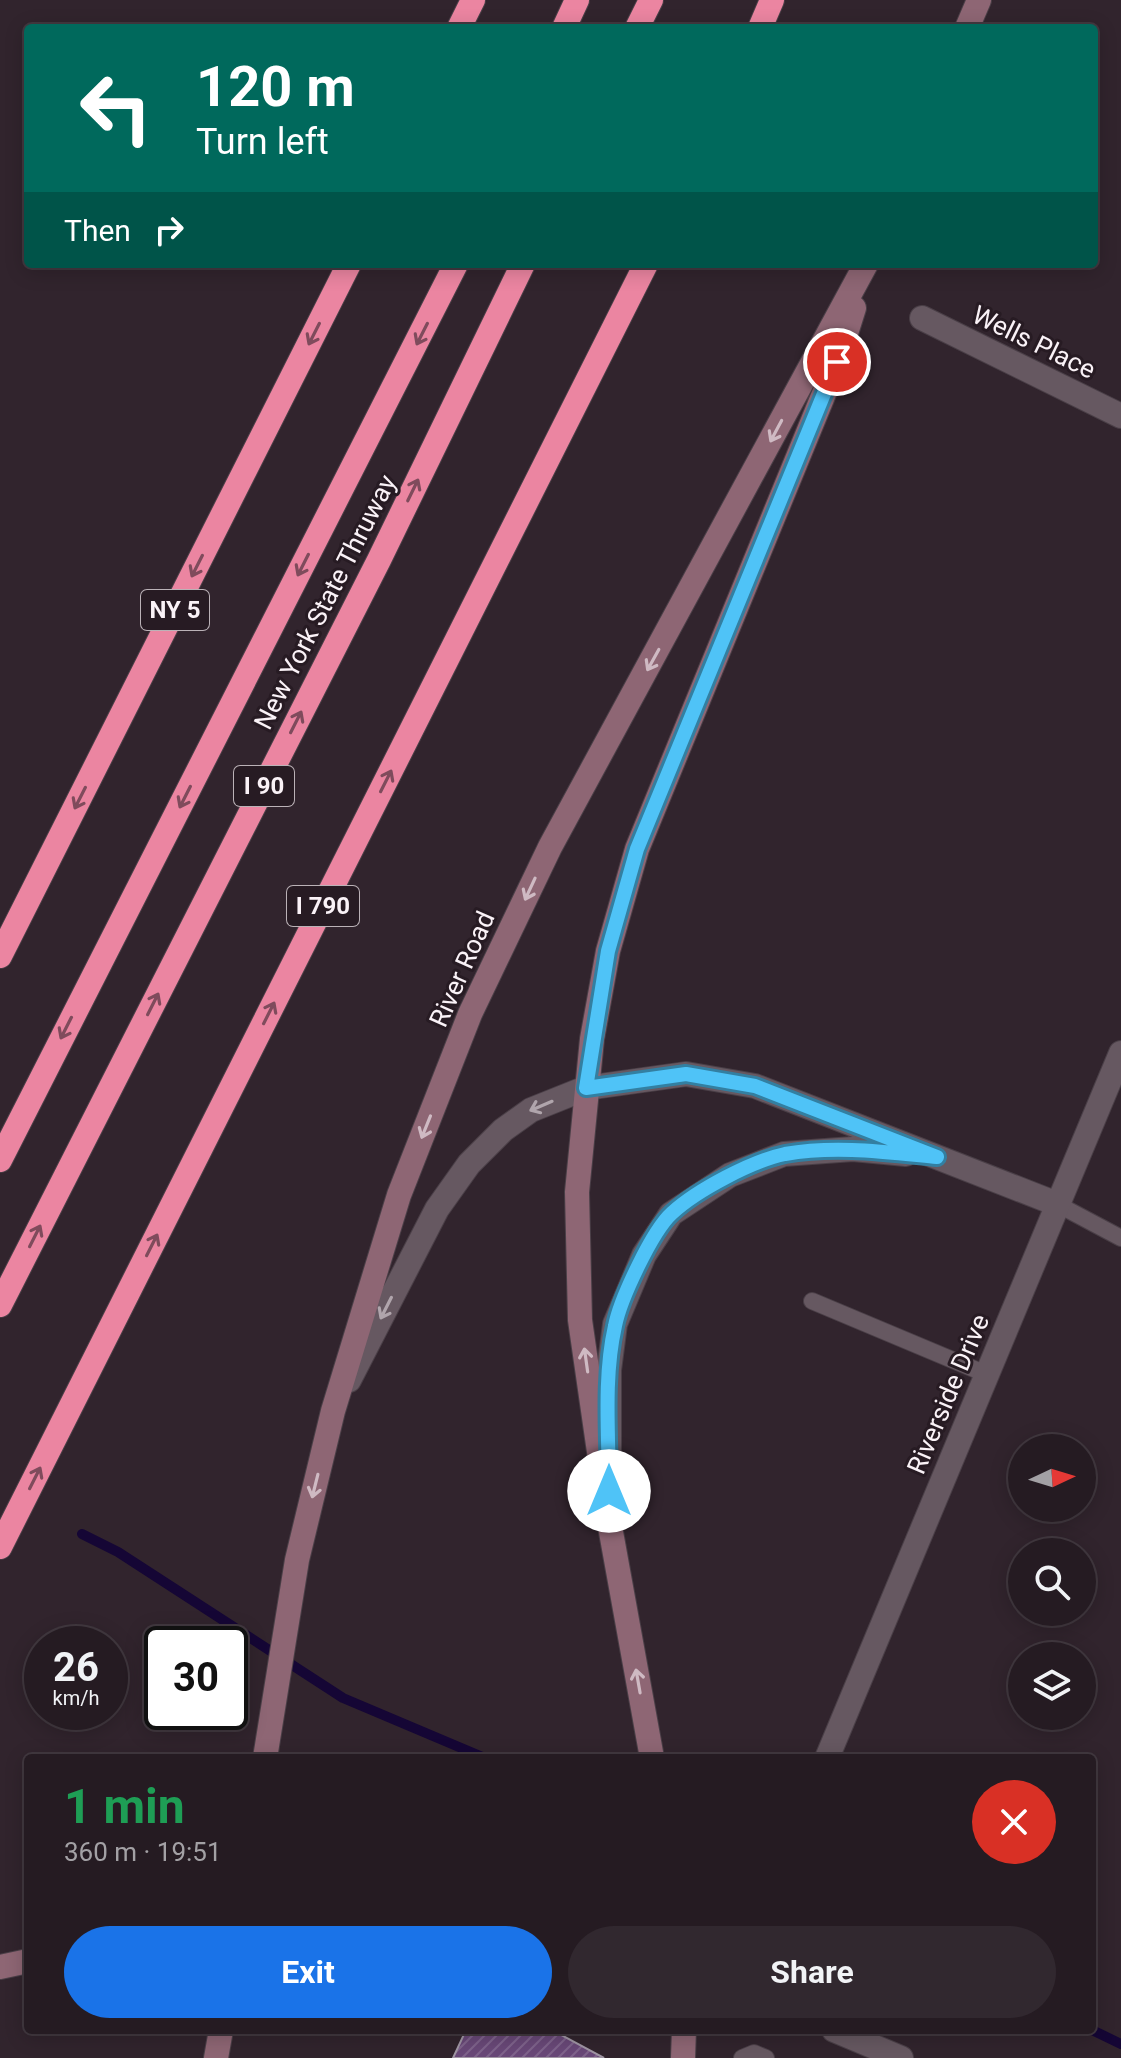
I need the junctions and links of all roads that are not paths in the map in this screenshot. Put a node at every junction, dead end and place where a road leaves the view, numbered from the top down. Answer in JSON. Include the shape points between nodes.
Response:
{"nodes":[{"id":1,"x":473,"y":0,"type":"edge"},
{"id":2,"x":577,"y":0,"type":"edge"},
{"id":3,"x":651,"y":0,"type":"edge"},
{"id":4,"x":772,"y":0,"type":"edge"},
{"id":5,"x":979,"y":0,"type":"edge"},
{"id":6,"x":461,"y":24,"type":"edge"},
{"id":7,"x":566,"y":24,"type":"edge"},
{"id":8,"x":639,"y":24,"type":"edge"},
{"id":9,"x":762,"y":24,"type":"edge"},
{"id":10,"x":969,"y":24,"type":"edge"},
{"id":11,"x":347,"y":268,"type":"edge"},
{"id":12,"x":454,"y":268,"type":"edge"},
{"id":13,"x":521,"y":268,"type":"edge"},
{"id":14,"x":644,"y":268,"type":"edge"},
{"id":15,"x":865,"y":268,"type":"edge"},
{"id":16,"x":866,"y":268,"type":"edge"},
{"id":17,"x":922,"y":318,"type":"dead end"},
{"id":18,"x":1121,"y":416,"type":"edge"},
{"id":19,"x":0,"y":956,"type":"edge"},
{"id":20,"x":1121,"y":1053,"type":"edge"},
{"id":21,"x":586,"y":1088,"type":"junction"},
{"id":22,"x":937,"y":1157,"type":"junction"},
{"id":23,"x":0,"y":1160,"type":"edge"},
{"id":24,"x":1057,"y":1204,"type":"junction"},
{"id":25,"x":1121,"y":1238,"type":"edge"},
{"id":26,"x":812,"y":1301,"type":"dead end"},
{"id":27,"x":0,"y":1305,"type":"edge"},
{"id":28,"x":986,"y":1374,"type":"junction"},
{"id":29,"x":333,"y":1411,"type":"junction"},
{"id":30,"x":609,"y":1521,"type":"junction"},
{"id":31,"x":0,"y":1547,"type":"edge"},
{"id":32,"x":266,"y":1754,"type":"edge"},
{"id":33,"x":651,"y":1754,"type":"edge"},
{"id":34,"x":829,"y":1754,"type":"edge"},
{"id":35,"x":24,"y":1962,"type":"edge"},
{"id":36,"x":0,"y":1967,"type":"edge"},
{"id":37,"x":220,"y":2034,"type":"edge"},
{"id":38,"x":684,"y":2034,"type":"edge"},
{"id":39,"x":844,"y":2034,"type":"edge"},
{"id":40,"x":216,"y":2058,"type":"edge"},
{"id":41,"x":683,"y":2058,"type":"edge"},
{"id":42,"x":742,"y":2058,"type":"edge"},
{"id":43,"x":766,"y":2058,"type":"edge"},
{"id":44,"x":901,"y":2058,"type":"edge"}],
"edges":[{"from":1,"to":6,"type":"highway"},
{"from":2,"to":7,"type":"highway"},
{"from":3,"to":8,"type":"highway"},
{"from":4,"to":9,"type":"highway"},
{"from":5,"to":10,"type":"main road"},
{"from":11,"to":19,"type":"highway","number":"NY 5","one_way":true},
{"from":12,"to":23,"type":"highway","name":"New York State Thruway","number":"I 90","one_way":true},
{"from":27,"to":13,"type":"highway","name":"New York State Thruway","number":"I 90","one_way":true,"via":[[379,560]]},
{"from":31,"to":14,"type":"highway","number":"I 790","one_way":true},
{"from":15,"to":29,"type":"main road","name":"River Road","one_way":true,"via":[[550,847],[470,1014],[399,1195]]},
{"from":16,"to":21,"type":"main road","via":[[837,362],[637,849],[608,951]]},
{"from":17,"to":18,"type":"street","name":"Wells Place"},
{"from":20,"to":24,"type":"street","name":"Riverside Drive"},
{"from":21,"to":22,"type":"street","via":[[686,1074],[755,1086]]},
{"from":21,"to":29,"type":"street","one_way":true,"via":[[531,1110],[469,1164],[437,1209]]},
{"from":30,"to":21,"type":"main road","one_way":true,"via":[[580,1320],[577,1192]]},
{"from":22,"to":24,"type":"street"},
{"from":22,"to":30,"type":"street","via":[[853,1149],[784,1154],[730,1175],[671,1214],[644,1255],[615,1324],[609,1370]]},
{"from":24,"to":25,"type":"lane"},
{"from":24,"to":28,"type":"street","name":"Riverside Drive"},
{"from":26,"to":28,"type":"lane"},
{"from":28,"to":34,"type":"street","name":"Riverside Drive"},
{"from":29,"to":32,"type":"main road","name":"River Road","one_way":true,"via":[[297,1560]]},
{"from":33,"to":30,"type":"main road","one_way":true},
{"from":35,"to":36,"type":"main road"},
{"from":37,"to":40,"type":"main road"},
{"from":38,"to":41,"type":"main road"},
{"from":39,"to":44,"type":"street"},
{"from":42,"to":43,"type":"lane","via":[[754,2053]]}]}
